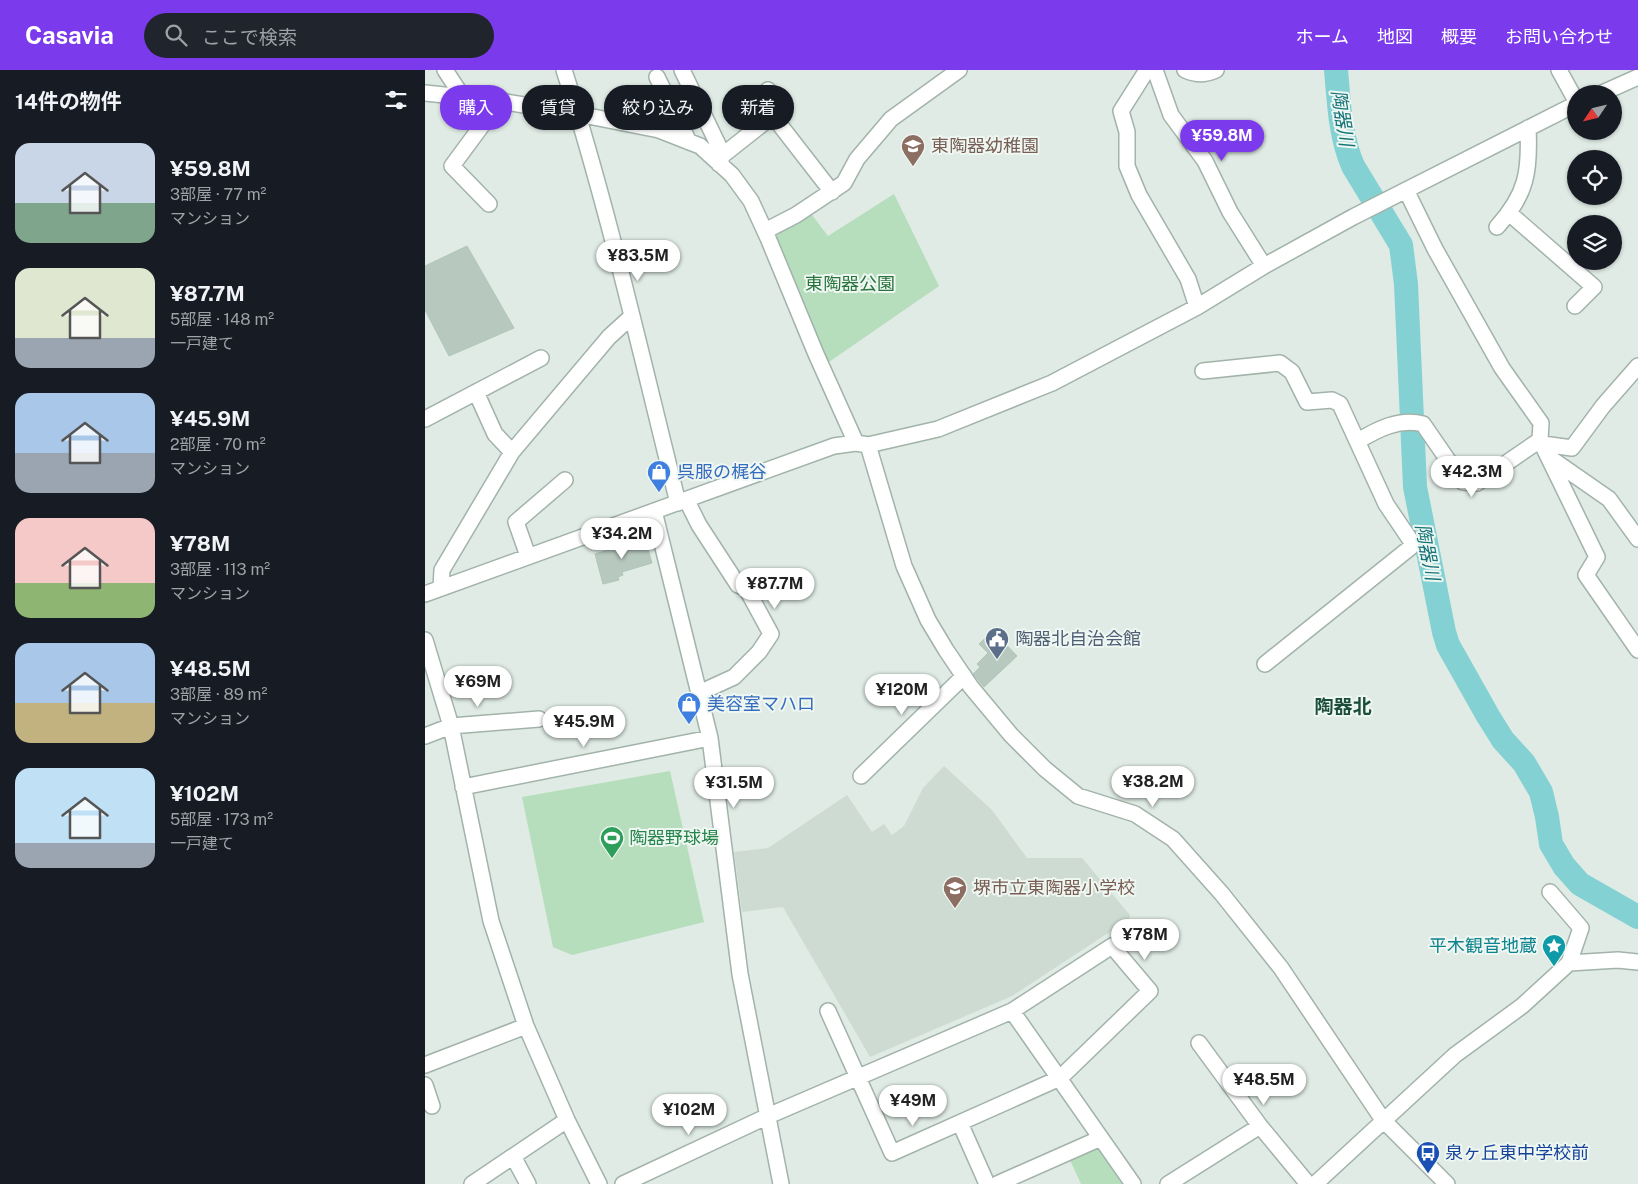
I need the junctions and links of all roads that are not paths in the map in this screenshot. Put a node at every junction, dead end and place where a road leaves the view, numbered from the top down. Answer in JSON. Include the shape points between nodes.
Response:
{"nodes":[{"id":1,"x":445,"y":70,"type":"edge"},
{"id":2,"x":564,"y":70,"type":"edge"},
{"id":3,"x":682,"y":70,"type":"edge"},
{"id":4,"x":959,"y":70,"type":"edge"},
{"id":5,"x":1147,"y":70,"type":"edge"},
{"id":6,"x":1155,"y":70,"type":"edge"},
{"id":7,"x":1185,"y":70,"type":"edge"},
{"id":8,"x":1216,"y":70,"type":"edge"},
{"id":9,"x":1559,"y":70,"type":"edge"},
{"id":10,"x":657,"y":77,"type":"dead end"},
{"id":11,"x":1638,"y":77,"type":"edge"},
{"id":12,"x":454,"y":85,"type":"edge"},
{"id":13,"x":569,"y":85,"type":"edge"},
{"id":14,"x":1620,"y":85,"type":"edge"},
{"id":15,"x":1567,"y":86,"type":"edge"},
{"id":16,"x":425,"y":93,"type":"edge"},
{"id":17,"x":440,"y":94,"type":"edge"},
{"id":18,"x":1567,"y":108,"type":"edge"},
{"id":19,"x":594,"y":117,"type":"edge"},
{"id":20,"x":1528,"y":128,"type":"junction"},
{"id":21,"x":479,"y":130,"type":"edge"},
{"id":22,"x":582,"y":130,"type":"edge"},
{"id":23,"x":756,"y":130,"type":"edge"},
{"id":24,"x":784,"y":130,"type":"edge"},
{"id":25,"x":689,"y":142,"type":"junction"},
{"id":26,"x":721,"y":159,"type":"junction"},
{"id":27,"x":1406,"y":190,"type":"junction"},
{"id":28,"x":832,"y":192,"type":"junction"},
{"id":29,"x":489,"y":204,"type":"dead end"},
{"id":30,"x":1509,"y":213,"type":"junction"},
{"id":31,"x":1497,"y":227,"type":"dead end"},
{"id":32,"x":765,"y":231,"type":"junction"},
{"id":33,"x":1264,"y":266,"type":"junction"},
{"id":34,"x":1575,"y":306,"type":"dead end"},
{"id":35,"x":1197,"y":307,"type":"junction"},
{"id":36,"x":632,"y":316,"type":"junction"},
{"id":37,"x":541,"y":358,"type":"dead end"},
{"id":38,"x":1638,"y":366,"type":"edge"},
{"id":39,"x":1203,"y":371,"type":"dead end"},
{"id":40,"x":476,"y":392,"type":"junction"},
{"id":41,"x":425,"y":419,"type":"edge"},
{"id":42,"x":1358,"y":441,"type":"junction"},
{"id":43,"x":862,"y":444,"type":"junction"},
{"id":44,"x":1544,"y":447,"type":"junction"},
{"id":45,"x":512,"y":452,"type":"junction"},
{"id":46,"x":565,"y":480,"type":"dead end"},
{"id":47,"x":682,"y":502,"type":"junction"},
{"id":48,"x":654,"y":511,"type":"junction"},
{"id":49,"x":1638,"y":538,"type":"edge"},
{"id":50,"x":528,"y":556,"type":"junction"},
{"id":51,"x":441,"y":588,"type":"junction"},
{"id":52,"x":425,"y":594,"type":"edge"},
{"id":53,"x":425,"y":640,"type":"edge"},
{"id":54,"x":1638,"y":650,"type":"edge"},
{"id":55,"x":1265,"y":664,"type":"dead end"},
{"id":56,"x":964,"y":676,"type":"junction"},
{"id":57,"x":699,"y":693,"type":"junction"},
{"id":58,"x":539,"y":719,"type":"dead end"},
{"id":59,"x":451,"y":726,"type":"junction"},
{"id":60,"x":425,"y":736,"type":"edge"},
{"id":61,"x":710,"y":738,"type":"junction"},
{"id":62,"x":861,"y":776,"type":"dead end"},
{"id":63,"x":463,"y":787,"type":"junction"},
{"id":64,"x":1549,"y":892,"type":"dead end"},
{"id":65,"x":1638,"y":962,"type":"edge"},
{"id":66,"x":1569,"y":963,"type":"junction"},
{"id":67,"x":828,"y":1011,"type":"dead end"},
{"id":68,"x":1012,"y":1011,"type":"junction"},
{"id":69,"x":526,"y":1026,"type":"junction"},
{"id":70,"x":1199,"y":1043,"type":"dead end"},
{"id":71,"x":425,"y":1065,"type":"edge"},
{"id":72,"x":857,"y":1078,"type":"junction"},
{"id":73,"x":1060,"y":1078,"type":"junction"},
{"id":74,"x":425,"y":1084,"type":"edge"},
{"id":75,"x":432,"y":1106,"type":"dead end"},
{"id":76,"x":768,"y":1116,"type":"junction"},
{"id":77,"x":567,"y":1120,"type":"junction"},
{"id":78,"x":1383,"y":1120,"type":"junction"},
{"id":79,"x":960,"y":1123,"type":"junction"},
{"id":80,"x":1260,"y":1126,"type":"junction"},
{"id":81,"x":1101,"y":1138,"type":"junction"},
{"id":82,"x":514,"y":1158,"type":"junction"},
{"id":83,"x":472,"y":1184,"type":"edge"},
{"id":84,"x":528,"y":1184,"type":"edge"},
{"id":85,"x":599,"y":1184,"type":"edge"},
{"id":86,"x":623,"y":1184,"type":"edge"},
{"id":87,"x":781,"y":1184,"type":"edge"},
{"id":88,"x":987,"y":1184,"type":"edge"},
{"id":89,"x":997,"y":1184,"type":"edge"},
{"id":90,"x":1133,"y":1184,"type":"edge"},
{"id":91,"x":1168,"y":1184,"type":"edge"},
{"id":92,"x":1308,"y":1184,"type":"edge"},
{"id":93,"x":1315,"y":1184,"type":"edge"},
{"id":94,"x":1447,"y":1184,"type":"edge"}],
"edges":[{"from":1,"to":12,"type":"street"},
{"from":2,"to":13,"type":"street"},
{"from":3,"to":26,"type":"street"},
{"from":4,"to":28,"type":"street","via":[[891,119],[857,159],[844,183]]},
{"from":5,"to":35,"type":"street","via":[[1121,111],[1127,132],[1127,166],[1139,195],[1188,279]]},
{"from":6,"to":33,"type":"street","via":[[1171,115],[1205,161],[1229,212]]},
{"from":7,"to":8,"type":"street","via":[[1206,74]]},
{"from":9,"to":15,"type":"street"},
{"from":10,"to":25,"type":"street"},
{"from":11,"to":14,"type":"street"},
{"from":16,"to":17,"type":"street"},
{"from":18,"to":20,"type":"street"},
{"from":19,"to":25,"type":"street","via":[[659,130]]},
{"from":20,"to":27,"type":"street"},
{"from":20,"to":30,"type":"street","via":[[1525,183]]},
{"from":21,"to":29,"type":"street","via":[[452,166]]},
{"from":22,"to":36,"type":"street"},
{"from":23,"to":26,"type":"street"},
{"from":24,"to":28,"type":"street"},
{"from":25,"to":26,"type":"street"},
{"from":26,"to":32,"type":"street","via":[[751,201]]},
{"from":27,"to":33,"type":"street"},
{"from":27,"to":44,"type":"street","via":[[1502,368],[1541,423]]},
{"from":28,"to":32,"type":"street"},
{"from":30,"to":31,"type":"street"},
{"from":30,"to":34,"type":"street","via":[[1594,287]]},
{"from":32,"to":43,"type":"street","via":[[816,354]]},
{"from":33,"to":35,"type":"street"},
{"from":35,"to":43,"type":"street","via":[[1052,382],[938,429]]},
{"from":36,"to":45,"type":"street","via":[[609,337]]},
{"from":36,"to":47,"type":"street"},
{"from":37,"to":40,"type":"street"},
{"from":38,"to":44,"type":"street","via":[[1572,448]]},
{"from":39,"to":42,"type":"street","via":[[1279,363],[1292,372],[1307,402],[1333,400],[1340,404]]},
{"from":40,"to":41,"type":"street"},
{"from":40,"to":45,"type":"street","via":[[495,434]]},
{"from":42,"to":44,"type":"street","via":[[1380,428],[1410,422],[1423,424],[1463,482],[1477,483]]},
{"from":42,"to":55,"type":"street","via":[[1385,504],[1411,541],[1411,547]]},
{"from":43,"to":47,"type":"street","via":[[834,446]]},
{"from":43,"to":56,"type":"street","via":[[904,566],[928,620]]},
{"from":44,"to":49,"type":"street","via":[[1609,499]]},
{"from":44,"to":54,"type":"street","via":[[1597,557],[1586,575]]},
{"from":45,"to":51,"type":"street","via":[[442,570]]},
{"from":46,"to":50,"type":"street","via":[[516,522]]},
{"from":47,"to":48,"type":"street"},
{"from":47,"to":57,"type":"street","via":[[738,586],[745,588],[771,634],[735,677]]},
{"from":48,"to":50,"type":"street"},
{"from":48,"to":57,"type":"street"},
{"from":50,"to":51,"type":"street"},
{"from":51,"to":52,"type":"street"},
{"from":53,"to":59,"type":"street"},
{"from":56,"to":62,"type":"street"},
{"from":56,"to":78,"type":"street","via":[[1011,735],[1078,796],[1135,814],[1173,839],[1281,968]]},
{"from":57,"to":61,"type":"street"},
{"from":58,"to":59,"type":"street"},
{"from":59,"to":60,"type":"street"},
{"from":59,"to":63,"type":"street"},
{"from":61,"to":63,"type":"street"},
{"from":61,"to":76,"type":"street","via":[[740,974]]},
{"from":63,"to":69,"type":"street","via":[[491,921]]},
{"from":64,"to":66,"type":"street","via":[[1581,928]]},
{"from":65,"to":66,"type":"street"},
{"from":66,"to":78,"type":"street","via":[[1522,1006],[1455,1055]]},
{"from":67,"to":72,"type":"street"},
{"from":68,"to":72,"type":"street"},
{"from":68,"to":73,"type":"street"},
{"from":68,"to":73,"type":"street","via":[[1112,946],[1150,991]]},
{"from":69,"to":71,"type":"street"},
{"from":69,"to":77,"type":"street"},
{"from":70,"to":80,"type":"street"},
{"from":72,"to":76,"type":"street"},
{"from":72,"to":79,"type":"street","via":[[892,1153]]},
{"from":73,"to":79,"type":"street"},
{"from":73,"to":81,"type":"street"},
{"from":74,"to":75,"type":"street"},
{"from":76,"to":86,"type":"street"},
{"from":76,"to":87,"type":"street"},
{"from":77,"to":82,"type":"street"},
{"from":77,"to":85,"type":"street"},
{"from":78,"to":93,"type":"street"},
{"from":78,"to":94,"type":"street"},
{"from":79,"to":88,"type":"street"},
{"from":80,"to":91,"type":"street"},
{"from":80,"to":92,"type":"street"},
{"from":81,"to":89,"type":"street"},
{"from":81,"to":90,"type":"street"},
{"from":82,"to":83,"type":"street"},
{"from":82,"to":84,"type":"street"}]}
